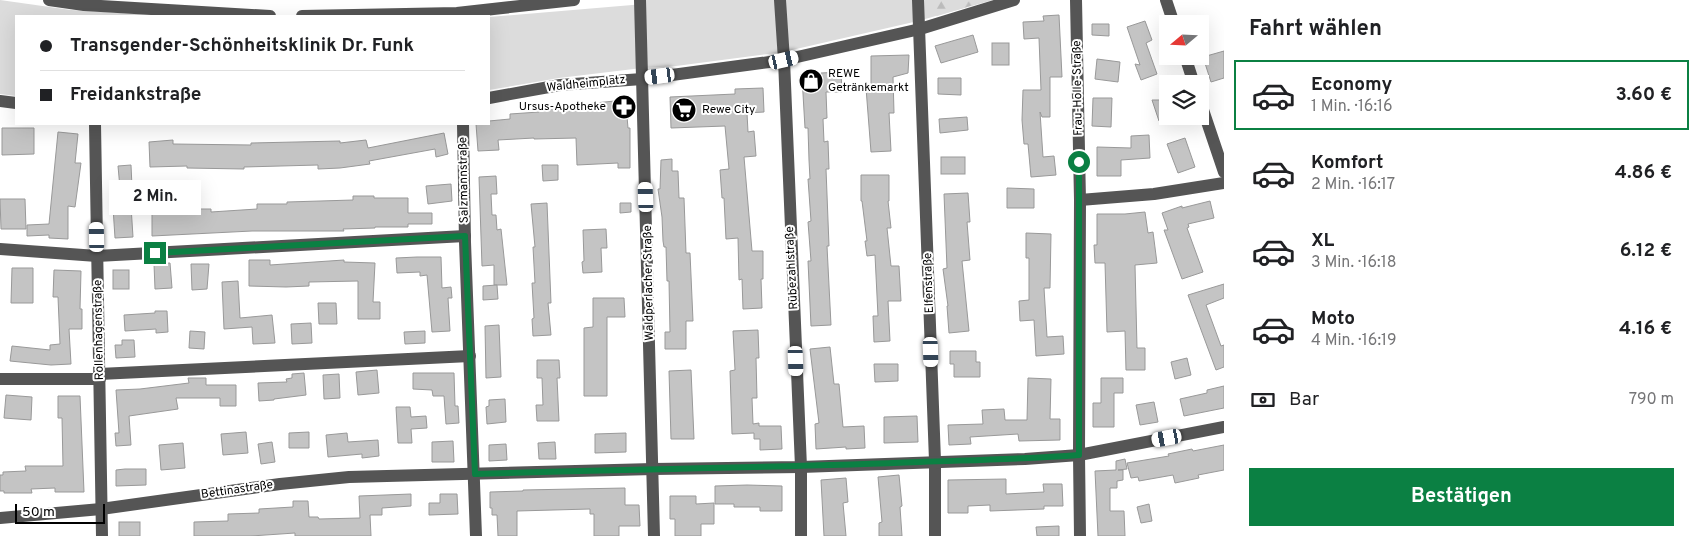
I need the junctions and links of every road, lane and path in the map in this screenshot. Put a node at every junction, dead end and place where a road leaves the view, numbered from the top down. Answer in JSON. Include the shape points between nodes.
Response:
{"nodes":[{"id":1,"x":49,"y":0,"type":"edge"},
{"id":2,"x":456,"y":0,"type":"edge"},
{"id":3,"x":574,"y":0,"type":"edge"},
{"id":4,"x":640,"y":0,"type":"edge"},
{"id":5,"x":780,"y":0,"type":"edge"},
{"id":6,"x":918,"y":0,"type":"edge"},
{"id":7,"x":1014,"y":0,"type":"edge"},
{"id":8,"x":1076,"y":0,"type":"edge"},
{"id":9,"x":1166,"y":0,"type":"edge"},
{"id":10,"x":84,"y":7,"type":"edge"},
{"id":11,"x":249,"y":15,"type":"edge"},
{"id":12,"x":457,"y":15,"type":"edge"},
{"id":13,"x":1171,"y":15,"type":"edge"},
{"id":14,"x":920,"y":30,"type":"junction"},
{"id":15,"x":784,"y":60,"type":"junction"},
{"id":16,"x":642,"y":78,"type":"junction"},
{"id":17,"x":490,"y":98,"type":"edge"},
{"id":18,"x":0,"y":101,"type":"edge"},
{"id":19,"x":15,"y":103,"type":"edge"},
{"id":20,"x":95,"y":125,"type":"edge"},
{"id":21,"x":463,"y":125,"type":"edge"},
{"id":22,"x":1208,"y":125,"type":"edge"},
{"id":23,"x":1224,"y":172,"type":"edge"},
{"id":24,"x":1224,"y":183,"type":"edge"},
{"id":25,"x":1080,"y":200,"type":"junction"},
{"id":26,"x":465,"y":236,"type":"junction"},
{"id":27,"x":0,"y":249,"type":"edge"},
{"id":28,"x":97,"y":256,"type":"junction"},
{"id":29,"x":470,"y":356,"type":"junction"},
{"id":30,"x":100,"y":377,"type":"junction"},
{"id":31,"x":0,"y":379,"type":"edge"},
{"id":32,"x":1224,"y":427,"type":"edge"},
{"id":33,"x":1079,"y":455,"type":"junction"},
{"id":34,"x":935,"y":461,"type":"junction"},
{"id":35,"x":801,"y":467,"type":"junction"},
{"id":36,"x":653,"y":469,"type":"junction"},
{"id":37,"x":475,"y":474,"type":"junction"},
{"id":38,"x":101,"y":509,"type":"junction"},
{"id":39,"x":0,"y":518,"type":"edge"},
{"id":40,"x":102,"y":536,"type":"edge"},
{"id":41,"x":476,"y":536,"type":"edge"},
{"id":42,"x":654,"y":536,"type":"edge"},
{"id":43,"x":801,"y":536,"type":"edge"},
{"id":44,"x":935,"y":536,"type":"edge"},
{"id":45,"x":1080,"y":536,"type":"edge"}],
"edges":[{"from":1,"to":10,"type":"street"},
{"from":2,"to":12,"type":"street"},
{"from":3,"to":12,"type":"street"},
{"from":4,"to":16,"type":"street","name":"Waldperlacher Straße"},
{"from":5,"to":15,"type":"street","name":"Rübezahlstraße"},
{"from":6,"to":14,"type":"street","name":"Elfenstraße"},
{"from":7,"to":14,"type":"street","name":"Waldheimplatz"},
{"from":8,"to":25,"type":"street","name":"Frau-Holle-Straße"},
{"from":9,"to":13,"type":"street"},
{"from":10,"to":11,"type":"street"},
{"from":14,"to":15,"type":"street","name":"Waldheimplatz"},
{"from":14,"to":34,"type":"street","name":"Elfenstraße"},
{"from":15,"to":16,"type":"street","name":"Waldheimplatz"},
{"from":15,"to":35,"type":"street","name":"Rübezahlstraße"},
{"from":16,"to":17,"type":"street","name":"Waldheimplatz","via":[[560,85]]},
{"from":16,"to":36,"type":"street","name":"Waldperlacher Straße"},
{"from":18,"to":19,"type":"street"},
{"from":20,"to":28,"type":"street","name":"Rollenhagenstraße"},
{"from":21,"to":26,"type":"street","name":"Salzmannstraße"},
{"from":22,"to":23,"type":"street"},
{"from":24,"to":25,"type":"street","via":[[1154,194]]},
{"from":25,"to":33,"type":"street","name":"Frau-Holle-Straße"},
{"from":26,"to":28,"type":"street"},
{"from":26,"to":29,"type":"street","name":"Salzmannstraße"},
{"from":27,"to":28,"type":"street"},
{"from":28,"to":30,"type":"street","name":"Rollenhagenstraße"},
{"from":29,"to":30,"type":"street"},
{"from":29,"to":37,"type":"street","name":"Salzmannstraße"},
{"from":30,"to":31,"type":"street"},
{"from":30,"to":38,"type":"street","name":"Rollenhagenstraße"},
{"from":32,"to":33,"type":"street","name":"Bettinastraße"},
{"from":33,"to":34,"type":"street","name":"Bettinastraße"},
{"from":33,"to":45,"type":"street","name":"Frau-Holle-Straße"},
{"from":34,"to":35,"type":"street","name":"Bettinastraße"},
{"from":34,"to":44,"type":"street","name":"Elfenstraße"},
{"from":35,"to":36,"type":"street","name":"Bettinastraße"},
{"from":35,"to":43,"type":"street","name":"Rübezahlstraße"},
{"from":36,"to":37,"type":"street","name":"Bettinastraße"},
{"from":36,"to":42,"type":"street","name":"Waldperlacher Straße"},
{"from":37,"to":38,"type":"street","name":"Bettinastraße","via":[[350,477]]},
{"from":37,"to":41,"type":"street","name":"Salzmannstraße"},
{"from":38,"to":39,"type":"street","name":"Bettinastraße"},
{"from":38,"to":40,"type":"street","name":"Rollenhagenstraße"}]}
